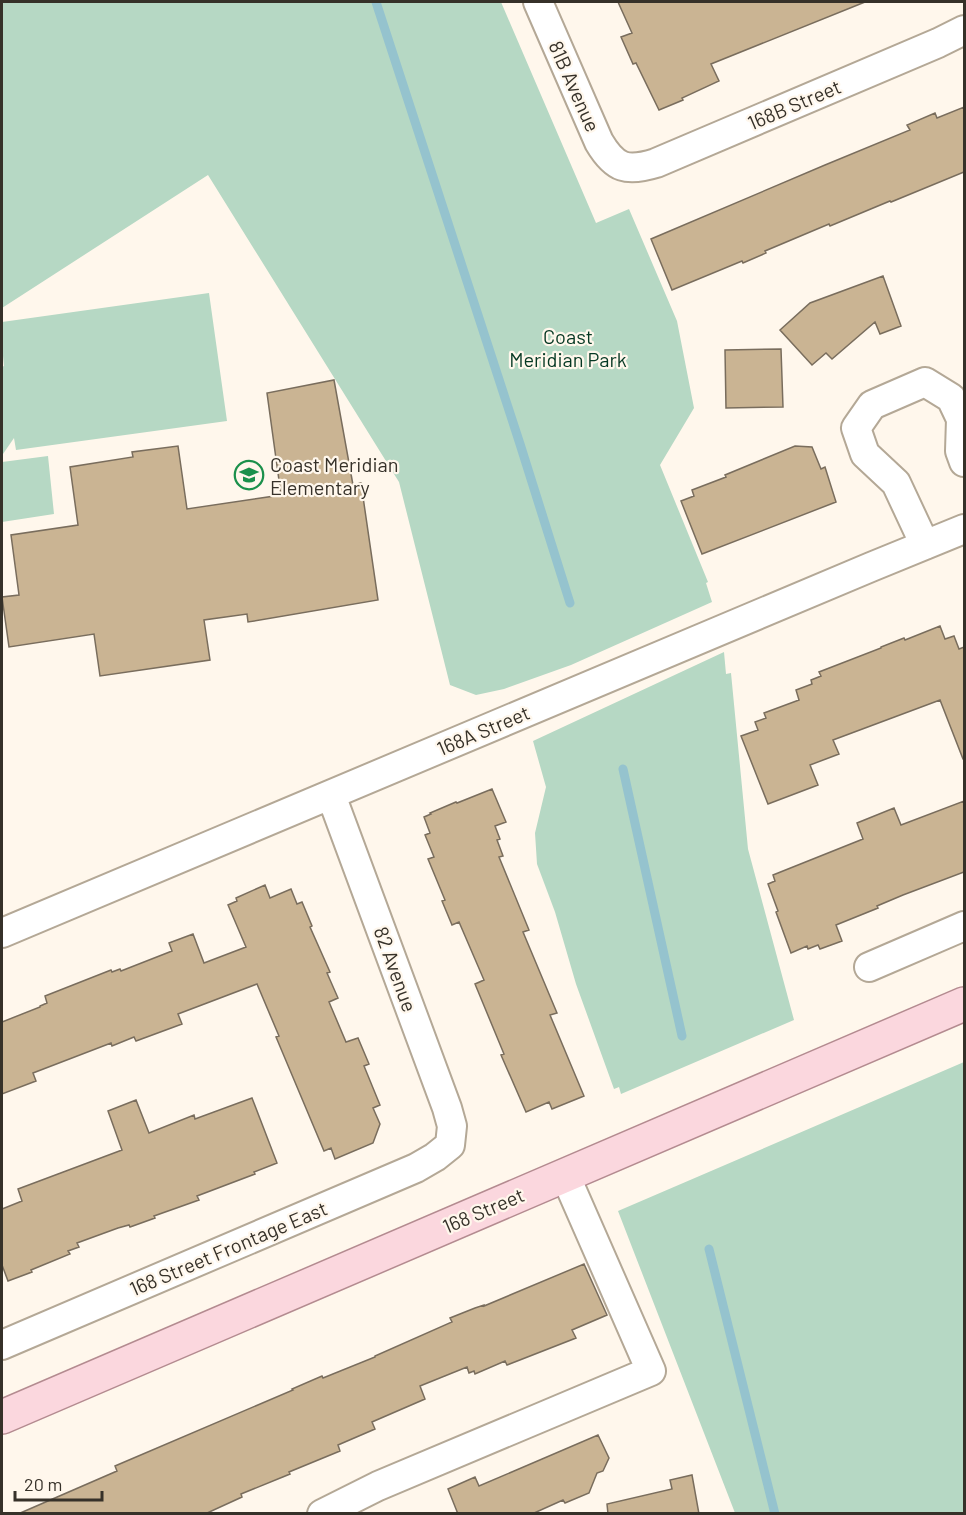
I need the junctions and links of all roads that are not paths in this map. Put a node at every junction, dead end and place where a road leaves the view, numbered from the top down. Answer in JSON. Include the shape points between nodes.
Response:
{"nodes":[{"id":1,"x":538,"y":2,"type":"edge"},
{"id":2,"x":964,"y":30,"type":"edge"},
{"id":3,"x":620,"y":166,"type":"joint"},
{"id":4,"x":964,"y":462,"type":"edge"},
{"id":5,"x":964,"y":530,"type":"edge"},
{"id":6,"x":925,"y":545,"type":"junction"},
{"id":7,"x":331,"y":795,"type":"junction"},
{"id":8,"x":964,"y":926,"type":"edge"},
{"id":9,"x":2,"y":933,"type":"edge"},
{"id":10,"x":869,"y":967,"type":"dead end"},
{"id":11,"x":964,"y":1004,"type":"edge"},
{"id":12,"x":450,"y":1145,"type":"joint"},
{"id":13,"x":565,"y":1175,"type":"junction"},
{"id":14,"x":2,"y":1345,"type":"edge"},
{"id":15,"x":2,"y":1416,"type":"edge"},
{"id":16,"x":322,"y":1514,"type":"edge"}],
"edges":[{"from":1,"to":3,"type":"street","name":"81B Avenue","via":[[600,142]]},
{"from":2,"to":3,"type":"street","name":"168B Street","via":[[656,163],[638,168]]},
{"from":4,"to":6,"type":"street","via":[[960,451],[961,419],[951,399],[925,382],[872,405],[856,428],[865,454],[896,483]]},
{"from":5,"to":6,"type":"street","name":"168A Street"},
{"from":6,"to":7,"type":"street","name":"168A Street"},
{"from":7,"to":9,"type":"street","name":"168A Street"},
{"from":7,"to":12,"type":"street","name":"82 Avenue","via":[[447,1108],[452,1126]]},
{"from":8,"to":10,"type":"street"},
{"from":11,"to":13,"type":"main road","name":"168 Street"},
{"from":12,"to":14,"type":"street","name":"168 Street Frontage East","via":[[416,1168]]},
{"from":13,"to":15,"type":"main road","name":"168 Street"},
{"from":13,"to":16,"type":"street","via":[[651,1371],[378,1486]]}]}
